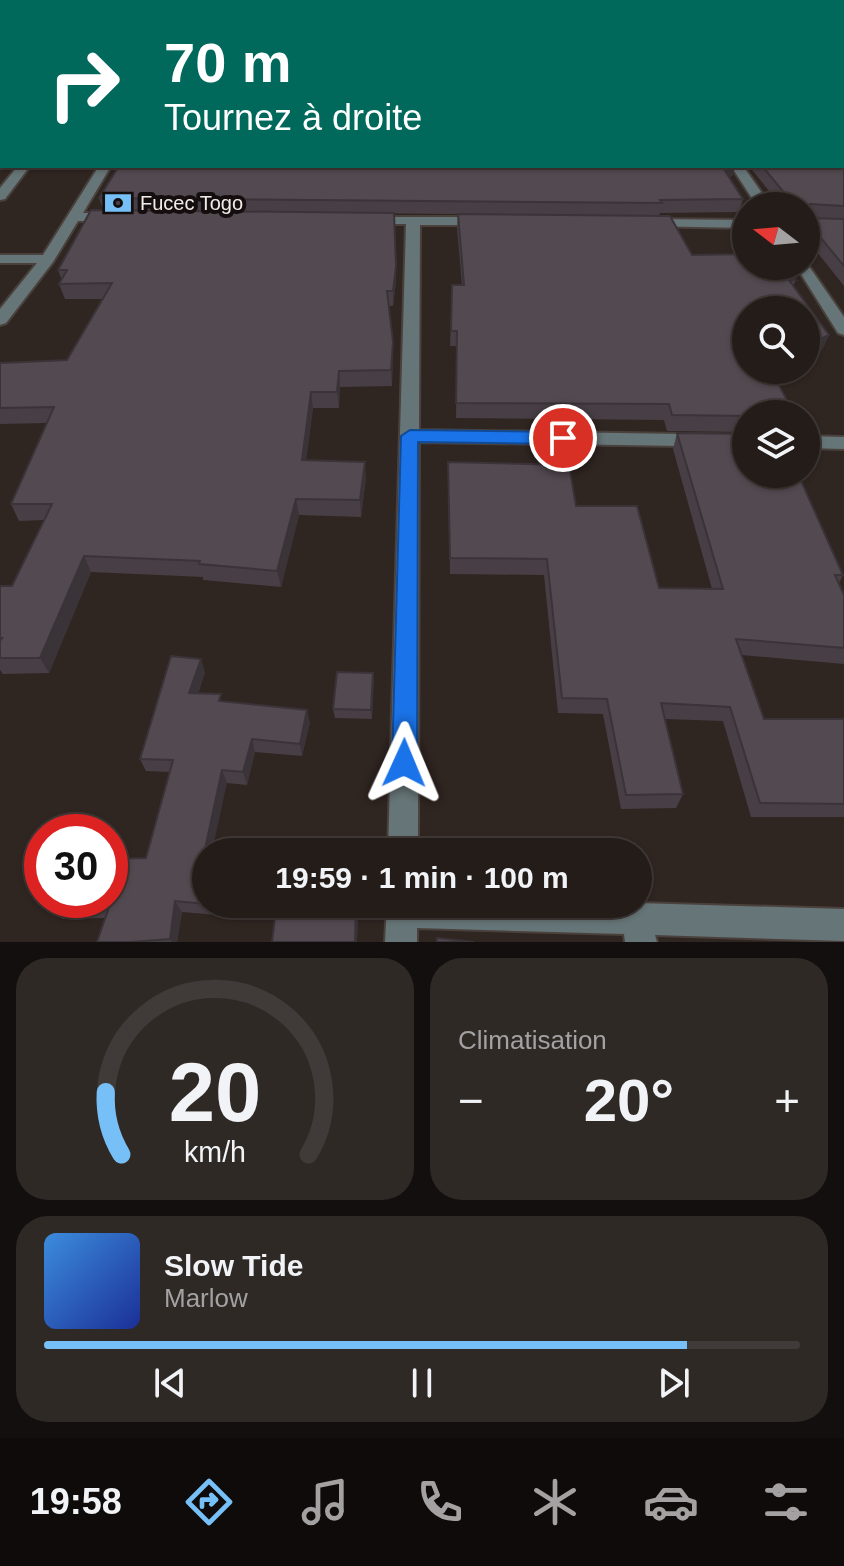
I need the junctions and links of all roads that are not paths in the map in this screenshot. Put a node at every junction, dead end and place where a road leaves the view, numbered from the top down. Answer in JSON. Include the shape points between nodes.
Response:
{"nodes":[{"id":1,"x":22,"y":168,"type":"edge"},
{"id":2,"x":104,"y":168,"type":"edge"},
{"id":3,"x":738,"y":168,"type":"edge"},
{"id":4,"x":755,"y":192,"type":"edge"},
{"id":5,"x":0,"y":196,"type":"edge"},
{"id":6,"x":74,"y":217,"type":"junction"},
{"id":7,"x":136,"y":217,"type":"edge"},
{"id":8,"x":351,"y":220,"type":"edge"},
{"id":9,"x":413,"y":220,"type":"junction"},
{"id":10,"x":492,"y":221,"type":"edge"},
{"id":11,"x":635,"y":223,"type":"edge"},
{"id":12,"x":732,"y":224,"type":"edge"},
{"id":13,"x":0,"y":259,"type":"edge"},
{"id":14,"x":48,"y":259,"type":"junction"},
{"id":15,"x":812,"y":280,"type":"edge"},
{"id":16,"x":0,"y":320,"type":"edge"},
{"id":17,"x":844,"y":330,"type":"edge"},
{"id":18,"x":410,"y":436,"type":"junction"},
{"id":19,"x":732,"y":441,"type":"edge"},
{"id":20,"x":820,"y":442,"type":"edge"},
{"id":21,"x":844,"y":443,"type":"edge"},
{"id":22,"x":403,"y":838,"type":"edge"},
{"id":23,"x":402,"y":919,"type":"edge"},
{"id":24,"x":844,"y":925,"type":"edge"},
{"id":25,"x":638,"y":930,"type":"edge"}],
"edges":[{"from":1,"to":5,"type":"street"},
{"from":2,"to":6,"type":"street"},
{"from":3,"to":4,"type":"street"},
{"from":6,"to":7,"type":"street"},
{"from":6,"to":14,"type":"street"},
{"from":8,"to":9,"type":"street"},
{"from":9,"to":10,"type":"street"},
{"from":9,"to":18,"type":"street"},
{"from":11,"to":12,"type":"street"},
{"from":13,"to":14,"type":"street"},
{"from":14,"to":16,"type":"street"},
{"from":15,"to":17,"type":"street"},
{"from":18,"to":19,"type":"street"},
{"from":18,"to":22,"type":"street"},
{"from":20,"to":21,"type":"street"},
{"from":23,"to":25,"type":"street"},
{"from":24,"to":25,"type":"street"}]}
